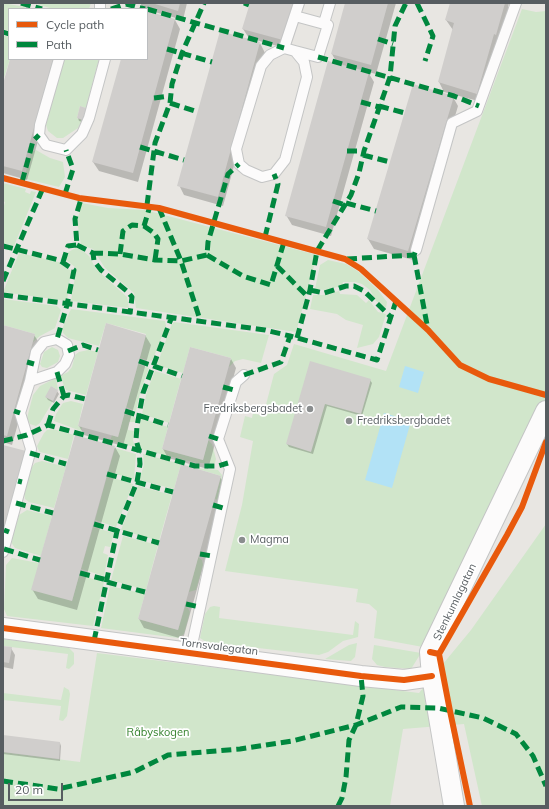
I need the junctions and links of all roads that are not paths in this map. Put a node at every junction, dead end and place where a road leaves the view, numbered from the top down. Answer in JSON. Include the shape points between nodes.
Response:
{"nodes":[{"id":1,"x":299,"y":3,"type":"edge"},
{"id":2,"x":330,"y":3,"type":"edge"},
{"id":3,"x":516,"y":3,"type":"edge"},
{"id":4,"x":295,"y":16,"type":"junction"},
{"id":5,"x":324,"y":23,"type":"junction"},
{"id":6,"x":284,"y":48,"type":"junction"},
{"id":7,"x":295,"y":50,"type":"junction"},
{"id":8,"x":59,"y":60,"type":"edge"},
{"id":9,"x":105,"y":60,"type":"edge"},
{"id":10,"x":416,"y":250,"type":"dead end"},
{"id":11,"x":244,"y":375,"type":"dead end"},
{"id":12,"x":30,"y":382,"type":"junction"},
{"id":13,"x":546,"y":411,"type":"edge"},
{"id":14,"x":3,"y":552,"type":"edge"},
{"id":15,"x":3,"y":628,"type":"edge"},
{"id":16,"x":190,"y":654,"type":"junction"},
{"id":17,"x":432,"y":676,"type":"junction"},
{"id":18,"x":454,"y":806,"type":"edge"}],
"edges":[{"from":1,"to":4,"type":"lane"},
{"from":2,"to":5,"type":"lane"},
{"from":3,"to":10,"type":"lane","via":[[477,111],[452,123]]},
{"from":4,"to":5,"type":"lane"},
{"from":4,"to":6,"type":"lane"},
{"from":5,"to":7,"type":"lane","via":[[328,24],[318,57]]},
{"from":6,"to":7,"type":"lane"},
{"from":6,"to":7,"type":"lane","via":[[270,55],[261,66],[236,149],[239,164],[246,170],[262,176],[274,174],[284,160],[305,91],[307,77],[304,62]]},
{"from":8,"to":9,"type":"lane","via":[[39,135],[46,145],[66,150],[82,134],[89,118]]},
{"from":11,"to":16,"type":"lane","via":[[236,382],[218,439],[230,469]]},
{"from":12,"to":12,"type":"lane","via":[[57,372],[69,356],[67,345],[57,339],[44,342],[36,352]]},
{"from":12,"to":14,"type":"lane","via":[[20,413],[32,449]]},
{"from":13,"to":17,"type":"street","name":"Stenkumlagatan","via":[[430,652]]},
{"from":15,"to":16,"type":"street","name":"Tornsvalegatan"},
{"from":16,"to":17,"type":"street","name":"Tornsvalegatan","via":[[404,680]]},
{"from":17,"to":18,"type":"street","name":"Stenkumlagatan"}]}
